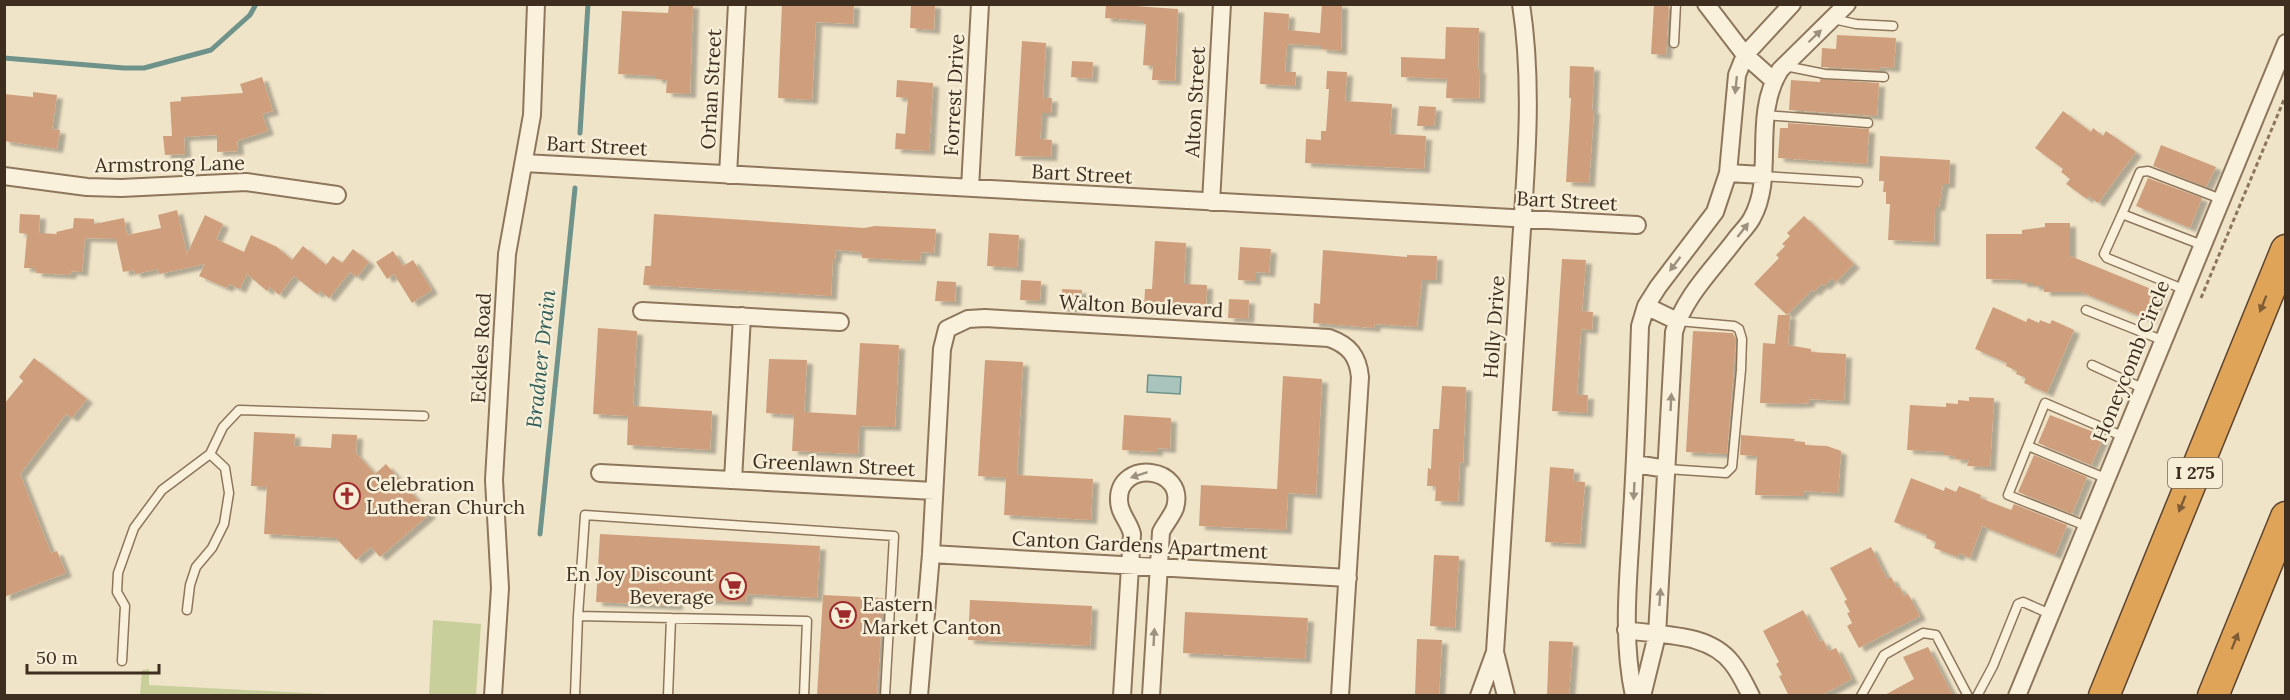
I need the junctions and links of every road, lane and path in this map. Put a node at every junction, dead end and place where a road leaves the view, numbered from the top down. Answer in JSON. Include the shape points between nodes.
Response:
{"nodes":[{"id":1,"x":536,"y":4,"type":"edge"},
{"id":2,"x":737,"y":4,"type":"edge"},
{"id":3,"x":980,"y":4,"type":"edge"},
{"id":4,"x":1222,"y":4,"type":"edge"},
{"id":5,"x":1521,"y":4,"type":"edge"},
{"id":6,"x":1676,"y":4,"type":"edge"},
{"id":7,"x":1706,"y":4,"type":"edge"},
{"id":8,"x":1792,"y":4,"type":"edge"},
{"id":9,"x":1847,"y":4,"type":"edge"},
{"id":10,"x":1833,"y":18,"type":"junction"},
{"id":11,"x":1893,"y":26,"type":"dead end"},
{"id":12,"x":1674,"y":43,"type":"dead end"},
{"id":13,"x":2286,"y":43,"type":"edge"},
{"id":14,"x":1745,"y":55,"type":"junction"},
{"id":15,"x":1784,"y":66,"type":"junction"},
{"id":16,"x":1884,"y":77,"type":"dead end"},
{"id":17,"x":1773,"y":80,"type":"junction"},
{"id":18,"x":1765,"y":115,"type":"junction"},
{"id":19,"x":1868,"y":123,"type":"dead end"},
{"id":20,"x":524,"y":163,"type":"junction"},
{"id":21,"x":1728,"y":173,"type":"junction"},
{"id":22,"x":728,"y":175,"type":"junction"},
{"id":23,"x":4,"y":176,"type":"edge"},
{"id":24,"x":1762,"y":176,"type":"junction"},
{"id":25,"x":1858,"y":182,"type":"dead end"},
{"id":26,"x":970,"y":188,"type":"junction"},
{"id":27,"x":337,"y":195,"type":"dead end"},
{"id":28,"x":2221,"y":199,"type":"junction"},
{"id":29,"x":1211,"y":202,"type":"junction"},
{"id":30,"x":2122,"y":214,"type":"junction"},
{"id":31,"x":1522,"y":219,"type":"junction"},
{"id":32,"x":1637,"y":225,"type":"dead end"},
{"id":33,"x":2202,"y":245,"type":"junction"},
{"id":34,"x":2286,"y":250,"type":"edge"},
{"id":35,"x":2183,"y":289,"type":"junction"},
{"id":36,"x":1646,"y":306,"type":"junction"},
{"id":37,"x":2086,"y":310,"type":"dead end"},
{"id":38,"x":642,"y":311,"type":"dead end"},
{"id":39,"x":742,"y":316,"type":"junction"},
{"id":40,"x":1677,"y":321,"type":"junction"},
{"id":41,"x":840,"y":322,"type":"dead end"},
{"id":42,"x":2162,"y":340,"type":"junction"},
{"id":43,"x":2092,"y":365,"type":"dead end"},
{"id":44,"x":2142,"y":388,"type":"junction"},
{"id":45,"x":424,"y":416,"type":"dead end"},
{"id":46,"x":2122,"y":436,"type":"junction"},
{"id":47,"x":2028,"y":446,"type":"junction"},
{"id":48,"x":210,"y":454,"type":"junction"},
{"id":49,"x":1635,"y":464,"type":"junction"},
{"id":50,"x":1667,"y":469,"type":"junction"},
{"id":51,"x":600,"y":473,"type":"dead end"},
{"id":52,"x":2105,"y":478,"type":"junction"},
{"id":53,"x":733,"y":480,"type":"junction"},
{"id":54,"x":934,"y":491,"type":"junction"},
{"id":55,"x":2286,"y":517,"type":"edge"},
{"id":56,"x":2086,"y":526,"type":"junction"},
{"id":57,"x":931,"y":554,"type":"junction"},
{"id":58,"x":1130,"y":566,"type":"junction"},
{"id":59,"x":1158,"y":568,"type":"junction"},
{"id":60,"x":1348,"y":578,"type":"junction"},
{"id":61,"x":187,"y":610,"type":"dead end"},
{"id":62,"x":2050,"y":614,"type":"junction"},
{"id":63,"x":578,"y":616,"type":"junction"},
{"id":64,"x":670,"y":618,"type":"junction"},
{"id":65,"x":1626,"y":630,"type":"junction"},
{"id":66,"x":1657,"y":636,"type":"junction"},
{"id":67,"x":1495,"y":652,"type":"junction"},
{"id":68,"x":122,"y":661,"type":"dead end"},
{"id":69,"x":1123,"y":687,"type":"edge"},
{"id":70,"x":1151,"y":688,"type":"edge"},
{"id":71,"x":493,"y":696,"type":"edge"},
{"id":72,"x":575,"y":696,"type":"edge"},
{"id":73,"x":668,"y":696,"type":"edge"},
{"id":74,"x":804,"y":696,"type":"edge"},
{"id":75,"x":885,"y":696,"type":"edge"},
{"id":76,"x":919,"y":696,"type":"edge"},
{"id":77,"x":1340,"y":696,"type":"edge"},
{"id":78,"x":1479,"y":696,"type":"edge"},
{"id":79,"x":1506,"y":696,"type":"edge"},
{"id":80,"x":1634,"y":696,"type":"edge"},
{"id":81,"x":1642,"y":696,"type":"edge"},
{"id":82,"x":1751,"y":696,"type":"edge"},
{"id":83,"x":1861,"y":696,"type":"edge"},
{"id":84,"x":1968,"y":696,"type":"edge"},
{"id":85,"x":1977,"y":696,"type":"edge"},
{"id":86,"x":2017,"y":696,"type":"edge"},
{"id":87,"x":2104,"y":696,"type":"edge"},
{"id":88,"x":2213,"y":696,"type":"edge"}],
"edges":[{"from":1,"to":20,"type":"street","name":"Eckles Road","via":[[532,115]]},
{"from":2,"to":22,"type":"street","name":"Orhan Street"},
{"from":3,"to":26,"type":"street","name":"Forrest Drive"},
{"from":4,"to":29,"type":"street","name":"Alton Street"},
{"from":5,"to":31,"type":"street","name":"Holly Drive","via":[[1528,103]]},
{"from":6,"to":12,"type":"lane"},
{"from":7,"to":14,"type":"street"},
{"from":8,"to":14,"type":"street"},
{"from":9,"to":10,"type":"street"},
{"from":10,"to":11,"type":"lane"},
{"from":15,"to":10,"type":"street","one_way":true},
{"from":13,"to":28,"type":"street","name":"Honeycomb Circle"},
{"from":14,"to":17,"type":"street"},
{"from":14,"to":21,"type":"street","one_way":true,"via":[[1737,75]]},
{"from":15,"to":16,"type":"lane","via":[[1825,74]]},
{"from":15,"to":17,"type":"street"},
{"from":17,"to":18,"type":"street"},
{"from":18,"to":19,"type":"lane"},
{"from":18,"to":24,"type":"street"},
{"from":20,"to":22,"type":"street","name":"Bart Street"},
{"from":20,"to":71,"type":"street","name":"Eckles Road","via":[[507,254],[494,480],[500,588]]},
{"from":21,"to":24,"type":"street"},
{"from":21,"to":36,"type":"street","one_way":true,"via":[[1715,212]]},
{"from":22,"to":26,"type":"street","name":"Bart Street"},
{"from":23,"to":27,"type":"street","name":"Armstrong Lane","via":[[122,188],[246,182]]},
{"from":24,"to":25,"type":"lane"},
{"from":40,"to":24,"type":"street","one_way":true,"via":[[1687,302],[1752,218]]},
{"from":26,"to":29,"type":"street","name":"Bart Street"},
{"from":28,"to":30,"type":"lane","via":[[2148,171],[2140,172]]},
{"from":28,"to":33,"type":"street","name":"Honeycomb Circle"},
{"from":29,"to":31,"type":"street","name":"Bart Street"},
{"from":30,"to":33,"type":"lane"},
{"from":30,"to":35,"type":"lane","via":[[2104,254],[2107,258]]},
{"from":31,"to":32,"type":"street","name":"Bart Street"},
{"from":31,"to":67,"type":"street","name":"Holly Drive"},
{"from":33,"to":35,"type":"street","name":"Honeycomb Circle"},
{"from":34,"to":87,"type":"highway","number":"I 275","one_way":true},
{"from":35,"to":42,"type":"street","name":"Honeycomb Circle"},
{"from":36,"to":40,"type":"street"},
{"from":36,"to":49,"type":"street","via":[[1640,326]]},
{"from":37,"to":42,"type":"lane"},
{"from":38,"to":39,"type":"street"},
{"from":39,"to":41,"type":"street"},
{"from":39,"to":53,"type":"street","name":"Greenlawn Street"},
{"from":50,"to":40,"type":"street","one_way":true},
{"from":40,"to":50,"type":"lane","via":[[1739,329],[1743,339],[1741,370],[1732,467],[1726,473]]},
{"from":42,"to":44,"type":"street","name":"Honeycomb Circle"},
{"from":43,"to":44,"type":"lane"},
{"from":44,"to":46,"type":"street","name":"Honeycomb Circle"},
{"from":45,"to":48,"type":"lane","via":[[239,410],[224,427]]},
{"from":46,"to":47,"type":"lane","via":[[2045,403]]},
{"from":46,"to":52,"type":"street","name":"Honeycomb Circle"},
{"from":47,"to":52,"type":"lane"},
{"from":47,"to":56,"type":"lane","via":[[2008,495]]},
{"from":48,"to":61,"type":"lane","via":[[225,468],[229,493],[224,524],[212,548],[196,567]]},
{"from":48,"to":68,"type":"lane","via":[[162,490],[134,528],[118,573],[117,592],[125,606]]},
{"from":49,"to":50,"type":"street"},
{"from":49,"to":65,"type":"street","one_way":true},
{"from":66,"to":50,"type":"street","one_way":true},
{"from":51,"to":53,"type":"street","name":"Greenlawn Street"},
{"from":52,"to":56,"type":"street","name":"Honeycomb Circle"},
{"from":53,"to":54,"type":"street","name":"Greenlawn Street"},
{"from":54,"to":57,"type":"street","name":"Walton Boulevard"},
{"from":54,"to":60,"type":"street","name":"Walton Boulevard","via":[[942,349],[947,329],[958,323],[985,318],[1329,338],[1353,353],[1360,377]]},
{"from":88,"to":55,"type":"highway","one_way":true},
{"from":56,"to":62,"type":"street","name":"Honeycomb Circle"},
{"from":57,"to":58,"type":"street","name":"Canton Gardens Apartment"},
{"from":57,"to":76,"type":"street","name":"Walton Boulevard"},
{"from":58,"to":59,"type":"street","name":"Canton Gardens Apartment"},
{"from":59,"to":58,"type":"street","one_way":true,"via":[[1161,532],[1173,513],[1176,499],[1167,479],[1149,471],[1128,478],[1118,498],[1132,534]]},
{"from":58,"to":69,"type":"street"},
{"from":59,"to":60,"type":"street","name":"Canton Gardens Apartment"},
{"from":70,"to":59,"type":"street","one_way":true},
{"from":60,"to":77,"type":"street","name":"Walton Boulevard"},
{"from":62,"to":85,"type":"lane","via":[[2023,602],[2018,604]]},
{"from":62,"to":86,"type":"street","name":"Honeycomb Circle"},
{"from":63,"to":64,"type":"lane"},
{"from":63,"to":72,"type":"lane"},
{"from":63,"to":75,"type":"lane","via":[[585,515],[894,536]]},
{"from":64,"to":73,"type":"lane"},
{"from":64,"to":74,"type":"lane","via":[[807,621]]},
{"from":65,"to":66,"type":"street"},
{"from":65,"to":80,"type":"street"},
{"from":66,"to":81,"type":"street"},
{"from":66,"to":82,"type":"street","via":[[1689,638],[1711,645],[1731,661]]},
{"from":67,"to":78,"type":"street","name":"Holly Drive"},
{"from":67,"to":79,"type":"street","name":"Holly Drive"},
{"from":69,"to":70,"type":"street"},
{"from":83,"to":84,"type":"lane","via":[[1884,655],[1923,633],[1936,635]]}]}
